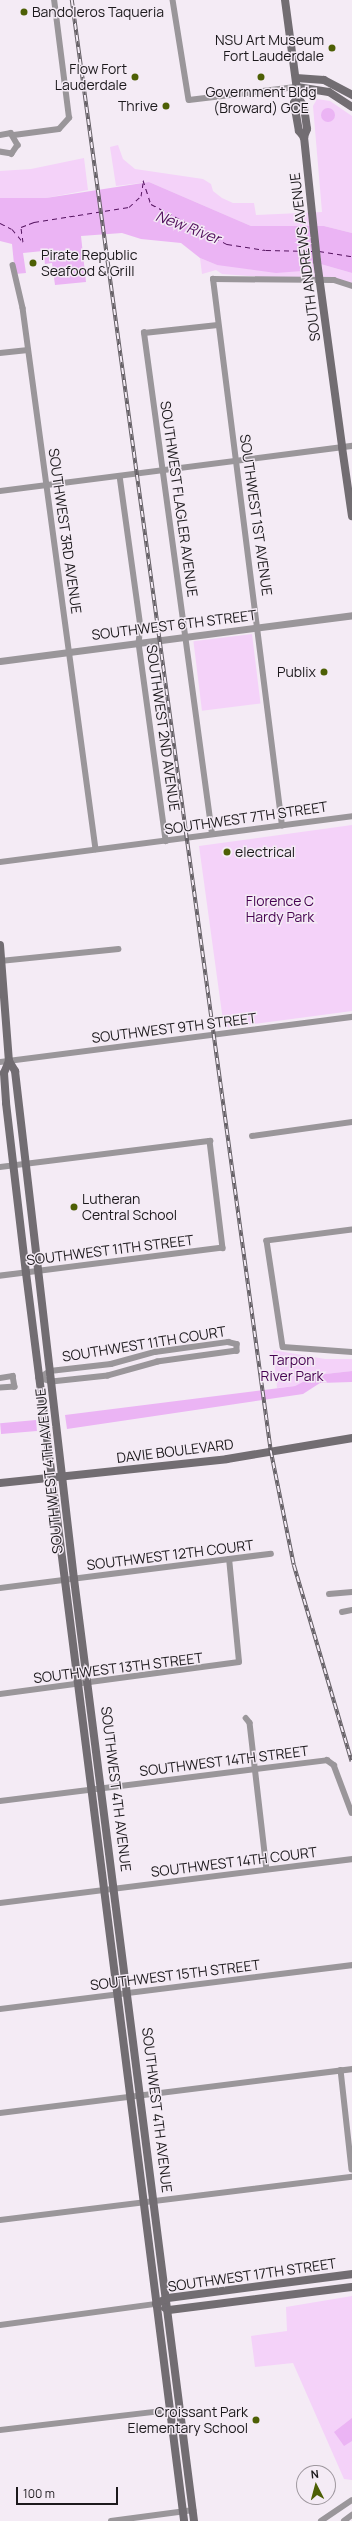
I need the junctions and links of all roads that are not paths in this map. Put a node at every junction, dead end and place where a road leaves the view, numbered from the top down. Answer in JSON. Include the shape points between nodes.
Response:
{"nodes":[{"id":1,"x":54,"y":0,"type":"edge"},
{"id":2,"x":173,"y":0,"type":"edge"},
{"id":3,"x":285,"y":0,"type":"edge"},
{"id":4,"x":296,"y":78,"type":"junction"},
{"id":5,"x":297,"y":87,"type":"junction"},
{"id":6,"x":352,"y":95,"type":"edge"},
{"id":7,"x":352,"y":107,"type":"edge"},
{"id":8,"x":0,"y":134,"type":"edge"},
{"id":9,"x":14,"y":135,"type":"junction"},
{"id":10,"x":0,"y":152,"type":"edge"},
{"id":11,"x":12,"y":265,"type":"dead end"},
{"id":12,"x":352,"y":286,"type":"edge"},
{"id":13,"x":218,"y":325,"type":"junction"},
{"id":14,"x":28,"y":350,"type":"junction"},
{"id":15,"x":0,"y":353,"type":"edge"},
{"id":16,"x":352,"y":446,"type":"edge"},
{"id":17,"x":342,"y":447,"type":"junction"},
{"id":18,"x":237,"y":461,"type":"junction"},
{"id":19,"x":162,"y":470,"type":"junction"},
{"id":20,"x":120,"y":476,"type":"junction"},
{"id":21,"x":47,"y":486,"type":"junction"},
{"id":22,"x":0,"y":492,"type":"edge"},
{"id":23,"x":352,"y":516,"type":"edge"},
{"id":24,"x":352,"y":615,"type":"edge"},
{"id":25,"x":259,"y":627,"type":"junction"},
{"id":26,"x":186,"y":637,"type":"junction"},
{"id":27,"x":139,"y":643,"type":"junction"},
{"id":28,"x":70,"y":652,"type":"junction"},
{"id":29,"x":0,"y":661,"type":"edge"},
{"id":30,"x":352,"y":816,"type":"edge"},
{"id":31,"x":282,"y":826,"type":"junction"},
{"id":32,"x":212,"y":834,"type":"junction"},
{"id":33,"x":166,"y":841,"type":"junction"},
{"id":34,"x":96,"y":849,"type":"junction"},
{"id":35,"x":0,"y":862,"type":"edge"},
{"id":36,"x":0,"y":945,"type":"edge"},
{"id":37,"x":118,"y":949,"type":"dead end"},
{"id":38,"x":1,"y":961,"type":"edge"},
{"id":39,"x":352,"y":1017,"type":"edge"},
{"id":40,"x":9,"y":1061,"type":"junction"},
{"id":41,"x":0,"y":1062,"type":"edge"},
{"id":42,"x":352,"y":1122,"type":"edge"},
{"id":43,"x":252,"y":1136,"type":"dead end"},
{"id":44,"x":25,"y":1164,"type":"junction"},
{"id":45,"x":13,"y":1165,"type":"junction"},
{"id":46,"x":0,"y":1167,"type":"edge"},
{"id":47,"x":352,"y":1230,"type":"edge"},
{"id":48,"x":38,"y":1272,"type":"junction"},
{"id":49,"x":26,"y":1273,"type":"junction"},
{"id":50,"x":0,"y":1276,"type":"edge"},
{"id":51,"x":352,"y":1352,"type":"edge"},
{"id":52,"x":50,"y":1371,"type":"junction"},
{"id":53,"x":0,"y":1378,"type":"edge"},
{"id":54,"x":39,"y":1378,"type":"junction"},
{"id":55,"x":52,"y":1382,"type":"junction"},
{"id":56,"x":0,"y":1388,"type":"edge"},
{"id":57,"x":352,"y":1438,"type":"edge"},
{"id":58,"x":52,"y":1478,"type":"junction"},
{"id":59,"x":64,"y":1478,"type":"junction"},
{"id":60,"x":0,"y":1483,"type":"edge"},
{"id":61,"x":271,"y":1554,"type":"dead end"},
{"id":62,"x":229,"y":1559,"type":"junction"},
{"id":63,"x":74,"y":1579,"type":"junction"},
{"id":64,"x":64,"y":1580,"type":"junction"},
{"id":65,"x":0,"y":1588,"type":"edge"},
{"id":66,"x":352,"y":1592,"type":"edge"},
{"id":67,"x":329,"y":1594,"type":"dead end"},
{"id":68,"x":352,"y":1610,"type":"edge"},
{"id":69,"x":342,"y":1612,"type":"dead end"},
{"id":70,"x":89,"y":1683,"type":"junction"},
{"id":71,"x":78,"y":1684,"type":"junction"},
{"id":72,"x":0,"y":1694,"type":"edge"},
{"id":73,"x":246,"y":1718,"type":"dead end"},
{"id":74,"x":255,"y":1769,"type":"junction"},
{"id":75,"x":103,"y":1789,"type":"junction"},
{"id":76,"x":90,"y":1790,"type":"junction"},
{"id":77,"x":0,"y":1801,"type":"edge"},
{"id":78,"x":352,"y":1813,"type":"edge"},
{"id":79,"x":352,"y":1859,"type":"edge"},
{"id":80,"x":267,"y":1869,"type":"junction"},
{"id":81,"x":115,"y":1889,"type":"junction"},
{"id":82,"x":104,"y":1890,"type":"junction"},
{"id":83,"x":0,"y":1903,"type":"edge"},
{"id":84,"x":352,"y":1965,"type":"edge"},
{"id":85,"x":128,"y":1992,"type":"junction"},
{"id":86,"x":116,"y":1994,"type":"junction"},
{"id":87,"x":0,"y":2009,"type":"edge"},
{"id":88,"x":352,"y":2069,"type":"edge"},
{"id":89,"x":341,"y":2070,"type":"junction"},
{"id":90,"x":142,"y":2096,"type":"junction"},
{"id":91,"x":130,"y":2098,"type":"junction"},
{"id":92,"x":0,"y":2113,"type":"edge"},
{"id":93,"x":352,"y":2169,"type":"edge"},
{"id":94,"x":352,"y":2177,"type":"edge"},
{"id":95,"x":155,"y":2200,"type":"junction"},
{"id":96,"x":143,"y":2201,"type":"junction"},
{"id":97,"x":0,"y":2220,"type":"edge"},
{"id":98,"x":352,"y":2274,"type":"edge"},
{"id":99,"x":352,"y":2287,"type":"edge"},
{"id":100,"x":168,"y":2298,"type":"junction"},
{"id":101,"x":156,"y":2304,"type":"junction"},
{"id":102,"x":169,"y":2310,"type":"junction"},
{"id":103,"x":0,"y":2325,"type":"edge"},
{"id":104,"x":169,"y":2410,"type":"junction"},
{"id":105,"x":0,"y":2430,"type":"edge"},
{"id":106,"x":352,"y":2500,"type":"edge"},
{"id":107,"x":193,"y":2510,"type":"junction"},
{"id":108,"x":182,"y":2512,"type":"junction"},
{"id":109,"x":352,"y":2515,"type":"edge"},
{"id":110,"x":111,"y":2521,"type":"edge"},
{"id":111,"x":184,"y":2521,"type":"edge"},
{"id":112,"x":194,"y":2521,"type":"edge"},
{"id":113,"x":321,"y":2521,"type":"edge"},
{"id":114,"x":344,"y":2521,"type":"edge"}],
"edges":[{"from":1,"to":9,"type":"street","via":[[69,118],[59,129]]},
{"from":2,"to":5,"type":"street","via":[[189,100]]},
{"from":3,"to":4,"type":"main road","name":"SOUTH ANDREWS AVENUE"},
{"from":4,"to":5,"type":"main road","name":"SOUTH ANDREWS AVENUE"},
{"from":4,"to":6,"type":"main road","via":[[324,80]]},
{"from":5,"to":7,"type":"main road","via":[[329,92]]},
{"from":5,"to":17,"type":"main road","name":"SOUTH ANDREWS AVENUE","bridge":true,"via":[[298,97],[294,103],[299,131],[304,137],[313,237]]},
{"from":8,"to":9,"type":"street"},
{"from":9,"to":10,"type":"street","via":[[18,141],[15,151],[9,155]]},
{"from":11,"to":14,"type":"street","name":"SOUTHWEST 3RD AVENUE"},
{"from":12,"to":13,"type":"street","name":"SOUTHWEST 1ST AVENUE","via":[[334,280],[213,279]]},
{"from":13,"to":18,"type":"street","name":"SOUTHWEST 1ST AVENUE"},
{"from":13,"to":19,"type":"street","name":"SOUTHWEST FLAGLER AVENUE","via":[[144,333]]},
{"from":14,"to":15,"type":"street"},
{"from":14,"to":21,"type":"street","name":"SOUTHWEST 3RD AVENUE"},
{"from":16,"to":17,"type":"street"},
{"from":17,"to":18,"type":"street"},
{"from":17,"to":23,"type":"main road","name":"SOUTH ANDREWS AVENUE"},
{"from":18,"to":19,"type":"street"},
{"from":18,"to":25,"type":"street","name":"SOUTHWEST 1ST AVENUE"},
{"from":19,"to":20,"type":"street"},
{"from":19,"to":26,"type":"street","name":"SOUTHWEST FLAGLER AVENUE"},
{"from":20,"to":21,"type":"street"},
{"from":20,"to":27,"type":"street","name":"SOUTHWEST 2ND AVENUE","via":[[141,627]]},
{"from":21,"to":22,"type":"street"},
{"from":21,"to":28,"type":"street","name":"SOUTHWEST 3RD AVENUE"},
{"from":24,"to":25,"type":"street","name":"SOUTHWEST 6TH STREET"},
{"from":25,"to":26,"type":"street","name":"SOUTHWEST 6TH STREET"},
{"from":25,"to":31,"type":"street","name":"SOUTHWEST 1ST AVENUE"},
{"from":26,"to":27,"type":"street","name":"SOUTHWEST 6TH STREET"},
{"from":26,"to":32,"type":"street","name":"SOUTHWEST FLAGLER AVENUE"},
{"from":27,"to":28,"type":"street","name":"SOUTHWEST 6TH STREET"},
{"from":27,"to":33,"type":"street","name":"SOUTHWEST 2ND AVENUE"},
{"from":28,"to":29,"type":"street","name":"SOUTHWEST 6TH STREET"},
{"from":28,"to":34,"type":"street","name":"SOUTHWEST 3RD AVENUE"},
{"from":30,"to":31,"type":"street","name":"SOUTHWEST 7TH STREET"},
{"from":31,"to":32,"type":"street","name":"SOUTHWEST 7TH STREET"},
{"from":32,"to":33,"type":"street","name":"SOUTHWEST 7TH STREET"},
{"from":33,"to":34,"type":"street","name":"SOUTHWEST 7TH STREET"},
{"from":34,"to":35,"type":"street","name":"SOUTHWEST 7TH STREET"},
{"from":36,"to":38,"type":"main road","name":"SOUTHWEST 4TH AVENUE"},
{"from":37,"to":38,"type":"street"},
{"from":38,"to":40,"type":"main road","name":"SOUTHWEST 4TH AVENUE"},
{"from":39,"to":40,"type":"street","name":"SOUTHWEST 9TH STREET"},
{"from":40,"to":41,"type":"street","name":"SOUTHWEST 9TH STREET"},
{"from":40,"to":44,"type":"main road","name":"SOUTHWEST 4TH AVENUE","via":[[15,1071]]},
{"from":40,"to":45,"type":"main road","name":"SOUTHWEST 4TH AVENUE","via":[[4,1073]]},
{"from":42,"to":43,"type":"street"},
{"from":44,"to":45,"type":"street"},
{"from":44,"to":48,"type":"main road","name":"SOUTHWEST 4TH AVENUE"},
{"from":44,"to":48,"type":"street","name":"SOUTHWEST 11TH STREET","via":[[210,1141],[223,1248]]},
{"from":45,"to":46,"type":"street"},
{"from":45,"to":49,"type":"main road","name":"SOUTHWEST 4TH AVENUE"},
{"from":47,"to":51,"type":"street","via":[[267,1241],[283,1347]]},
{"from":48,"to":49,"type":"street","name":"SOUTHWEST 11TH STREET"},
{"from":48,"to":52,"type":"main road","name":"SOUTHWEST 4TH AVENUE"},
{"from":49,"to":50,"type":"street","name":"SOUTHWEST 11TH STREET"},
{"from":49,"to":54,"type":"main road","name":"SOUTHWEST 4TH AVENUE"},
{"from":52,"to":54,"type":"street","name":"SOUTHWEST 11TH COURT"},
{"from":52,"to":55,"type":"main road","name":"SOUTHWEST 4TH AVENUE"},
{"from":52,"to":55,"type":"street","name":"SOUTHWEST 11TH COURT","via":[[111,1364],[155,1352],[228,1342],[238,1346],[237,1351],[231,1354],[158,1362],[108,1376]]},
{"from":53,"to":56,"type":"street","via":[[14,1376],[15,1386]]},
{"from":54,"to":55,"type":"street","name":"SOUTHWEST 11TH COURT"},
{"from":54,"to":58,"type":"main road","name":"SOUTHWEST 4TH AVENUE"},
{"from":55,"to":59,"type":"main road","name":"SOUTHWEST 4TH AVENUE"},
{"from":57,"to":59,"type":"main road","name":"DAVIE BOULEVARD","via":[[227,1458]]},
{"from":58,"to":59,"type":"main road","name":"DAVIE BOULEVARD"},
{"from":58,"to":60,"type":"main road","name":"DAVIE BOULEVARD"},
{"from":58,"to":64,"type":"main road","name":"SOUTHWEST 4TH AVENUE"},
{"from":59,"to":63,"type":"main road","name":"SOUTHWEST 4TH AVENUE"},
{"from":61,"to":62,"type":"street","name":"SOUTHWEST 12TH COURT"},
{"from":62,"to":63,"type":"street","name":"SOUTHWEST 12TH COURT"},
{"from":62,"to":70,"type":"street","name":"SOUTHWEST 13TH STREET","via":[[239,1662]]},
{"from":63,"to":64,"type":"street","name":"SOUTHWEST 12TH COURT"},
{"from":63,"to":70,"type":"main road","name":"SOUTHWEST 4TH AVENUE"},
{"from":64,"to":65,"type":"street","name":"SOUTHWEST 12TH COURT"},
{"from":64,"to":71,"type":"main road","name":"SOUTHWEST 4TH AVENUE"},
{"from":66,"to":67,"type":"street"},
{"from":68,"to":69,"type":"street"},
{"from":70,"to":71,"type":"street","name":"SOUTHWEST 13TH STREET"},
{"from":70,"to":75,"type":"main road","name":"SOUTHWEST 4TH AVENUE"},
{"from":71,"to":72,"type":"street","name":"SOUTHWEST 13TH STREET"},
{"from":71,"to":76,"type":"main road","name":"SOUTHWEST 4TH AVENUE"},
{"from":73,"to":74,"type":"street","via":[[250,1723]]},
{"from":74,"to":75,"type":"street","name":"SOUTHWEST 14TH STREET"},
{"from":74,"to":78,"type":"street","name":"SOUTHWEST 14TH STREET","via":[[331,1761]]},
{"from":74,"to":80,"type":"street"},
{"from":75,"to":76,"type":"street","name":"SOUTHWEST 14TH STREET"},
{"from":75,"to":81,"type":"main road","name":"SOUTHWEST 4TH AVENUE"},
{"from":76,"to":77,"type":"street","name":"SOUTHWEST 14TH STREET"},
{"from":76,"to":82,"type":"main road","name":"SOUTHWEST 4TH AVENUE"},
{"from":79,"to":80,"type":"street","name":"SOUTHWEST 14TH COURT"},
{"from":80,"to":81,"type":"street","name":"SOUTHWEST 14TH COURT"},
{"from":81,"to":82,"type":"street","name":"SOUTHWEST 14TH COURT"},
{"from":81,"to":85,"type":"main road","name":"SOUTHWEST 4TH AVENUE"},
{"from":82,"to":83,"type":"street","name":"SOUTHWEST 14TH COURT"},
{"from":82,"to":86,"type":"main road","name":"SOUTHWEST 4TH AVENUE"},
{"from":84,"to":85,"type":"street","name":"SOUTHWEST 15TH STREET"},
{"from":85,"to":86,"type":"street","name":"SOUTHWEST 15TH STREET"},
{"from":85,"to":90,"type":"main road","name":"SOUTHWEST 4TH AVENUE"},
{"from":86,"to":87,"type":"street","name":"SOUTHWEST 15TH STREET"},
{"from":86,"to":91,"type":"main road","name":"SOUTHWEST 4TH AVENUE"},
{"from":88,"to":89,"type":"street"},
{"from":89,"to":90,"type":"street"},
{"from":89,"to":93,"type":"street"},
{"from":90,"to":91,"type":"street"},
{"from":90,"to":95,"type":"main road","name":"SOUTHWEST 4TH AVENUE"},
{"from":91,"to":92,"type":"street"},
{"from":91,"to":96,"type":"main road","name":"SOUTHWEST 4TH AVENUE"},
{"from":94,"to":95,"type":"street"},
{"from":95,"to":96,"type":"street"},
{"from":95,"to":100,"type":"main road","name":"SOUTHWEST 4TH AVENUE"},
{"from":96,"to":97,"type":"street"},
{"from":96,"to":101,"type":"main road","name":"SOUTHWEST 4TH AVENUE"},
{"from":98,"to":100,"type":"main road","name":"SOUTHWEST 17TH STREET"},
{"from":99,"to":102,"type":"main road","name":"SOUTHWEST 17TH STREET"},
{"from":100,"to":101,"type":"main road","name":"SOUTHWEST 17TH STREET"},
{"from":100,"to":102,"type":"main road","name":"SOUTHWEST 4TH AVENUE"},
{"from":101,"to":102,"type":"main road","name":"SOUTHWEST 17TH STREET"},
{"from":101,"to":103,"type":"street","name":"SOUTHWEST 17TH STREET"},
{"from":101,"to":104,"type":"main road","name":"SOUTHWEST 4TH AVENUE"},
{"from":102,"to":107,"type":"main road","name":"SOUTHWEST 4TH AVENUE"},
{"from":104,"to":105,"type":"street"},
{"from":104,"to":108,"type":"main road","name":"SOUTHWEST 4TH AVENUE"},
{"from":106,"to":113,"type":"street"},
{"from":107,"to":108,"type":"street"},
{"from":107,"to":112,"type":"main road","name":"SOUTHWEST 4TH AVENUE"},
{"from":108,"to":110,"type":"street"},
{"from":108,"to":111,"type":"main road","name":"SOUTHWEST 4TH AVENUE"},
{"from":109,"to":114,"type":"street"}]}
